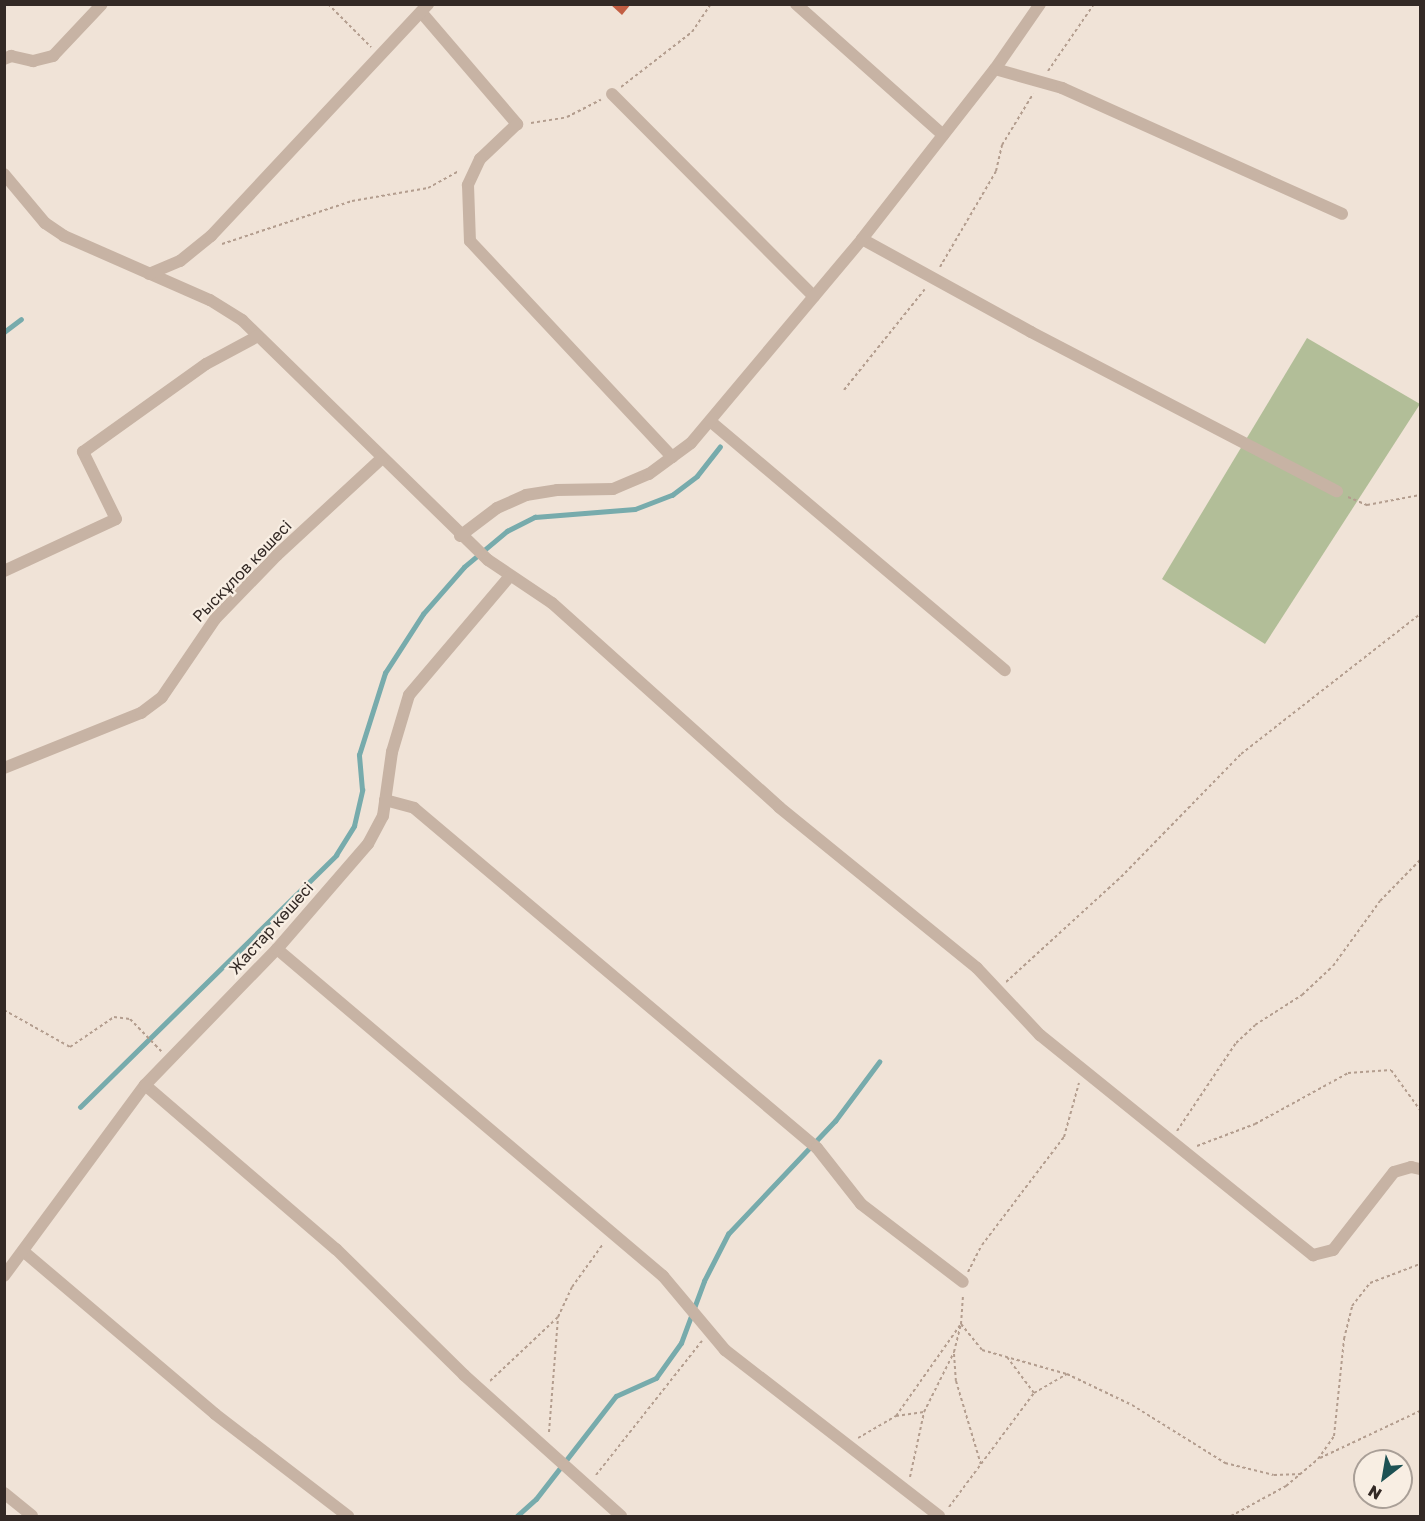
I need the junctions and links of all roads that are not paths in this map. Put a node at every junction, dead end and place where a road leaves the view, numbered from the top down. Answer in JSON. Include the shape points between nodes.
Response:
{"nodes":[{"id":1,"x":102,"y":4,"type":"edge"},
{"id":2,"x":796,"y":4,"type":"edge"},
{"id":3,"x":1040,"y":4,"type":"edge"},
{"id":4,"x":425,"y":8,"type":"edge"},
{"id":5,"x":4,"y":58,"type":"edge"},
{"id":6,"x":995,"y":69,"type":"junction"},
{"id":7,"x":612,"y":94,"type":"road end"},
{"id":8,"x":944,"y":135,"type":"junction"},
{"id":9,"x":4,"y":174,"type":"edge"},
{"id":10,"x":1342,"y":214,"type":"dead end"},
{"id":11,"x":862,"y":239,"type":"junction"},
{"id":12,"x":149,"y":274,"type":"junction"},
{"id":13,"x":814,"y":297,"type":"junction"},
{"id":14,"x":258,"y":336,"type":"junction"},
{"id":15,"x":710,"y":421,"type":"junction"},
{"id":16,"x":672,"y":457,"type":"junction"},
{"id":17,"x":382,"y":458,"type":"junction"},
{"id":18,"x":1337,"y":491,"type":"road end"},
{"id":19,"x":460,"y":536,"type":"junction"},
{"id":20,"x":4,"y":571,"type":"edge"},
{"id":21,"x":509,"y":577,"type":"junction"},
{"id":22,"x":1005,"y":670,"type":"dead end"},
{"id":23,"x":4,"y":768,"type":"edge"},
{"id":24,"x":385,"y":800,"type":"junction"},
{"id":25,"x":277,"y":949,"type":"junction"},
{"id":26,"x":145,"y":1085,"type":"junction"},
{"id":27,"x":1420,"y":1169,"type":"edge"},
{"id":28,"x":23,"y":1251,"type":"junction"},
{"id":29,"x":4,"y":1276,"type":"edge"},
{"id":30,"x":963,"y":1282,"type":"road end"},
{"id":31,"x":4,"y":1493,"type":"edge"},
{"id":32,"x":944,"y":1512,"type":"edge"},
{"id":33,"x":32,"y":1516,"type":"edge"},
{"id":34,"x":348,"y":1516,"type":"edge"},
{"id":35,"x":621,"y":1516,"type":"edge"}],
"edges":[{"from":1,"to":5,"type":"street","via":[[53,56],[33,61]]},
{"from":2,"to":8,"type":"street"},
{"from":3,"to":6,"type":"street"},
{"from":4,"to":12,"type":"street","via":[[211,236],[180,261]]},
{"from":4,"to":16,"type":"street","via":[[517,124],[480,159],[468,185],[470,241]]},
{"from":6,"to":8,"type":"street"},
{"from":6,"to":10,"type":"street","via":[[1062,88]]},
{"from":7,"to":13,"type":"street"},
{"from":8,"to":11,"type":"street"},
{"from":9,"to":12,"type":"street","via":[[45,223],[64,236]]},
{"from":11,"to":13,"type":"street"},
{"from":11,"to":18,"type":"street"},
{"from":12,"to":14,"type":"street","via":[[210,300],[242,320]]},
{"from":13,"to":15,"type":"street"},
{"from":14,"to":17,"type":"street"},
{"from":14,"to":20,"type":"street","via":[[206,364],[83,452],[117,519]]},
{"from":15,"to":16,"type":"street"},
{"from":15,"to":22,"type":"street"},
{"from":16,"to":19,"type":"street","via":[[649,474],[613,489],[526,495],[497,508]]},
{"from":17,"to":19,"type":"street"},
{"from":17,"to":23,"type":"street","name":"Рыскұлов көшесі","via":[[277,555],[215,619],[162,697],[141,713]]},
{"from":19,"to":21,"type":"street"},
{"from":21,"to":24,"type":"street","name":"Жастар көшесі","via":[[409,694],[392,752]]},
{"from":21,"to":27,"type":"street","via":[[552,603],[779,807],[977,968],[1040,1035],[1313,1255],[1333,1250],[1394,1172],[1411,1167]]},
{"from":24,"to":25,"type":"street","name":"Жастар көшесі","via":[[383,816],[368,844]]},
{"from":24,"to":30,"type":"street","via":[[414,808],[817,1148],[861,1204]]},
{"from":25,"to":26,"type":"street","name":"Жастар көшесі"},
{"from":25,"to":32,"type":"street","via":[[663,1276],[725,1350],[907,1491]]},
{"from":26,"to":28,"type":"street","name":"Жастар көшесі"},
{"from":26,"to":35,"type":"street","via":[[336,1249],[481,1390]]},
{"from":28,"to":29,"type":"street","name":"Жастар көшесі"},
{"from":28,"to":34,"type":"street","via":[[215,1414]]},
{"from":31,"to":33,"type":"street"}]}
